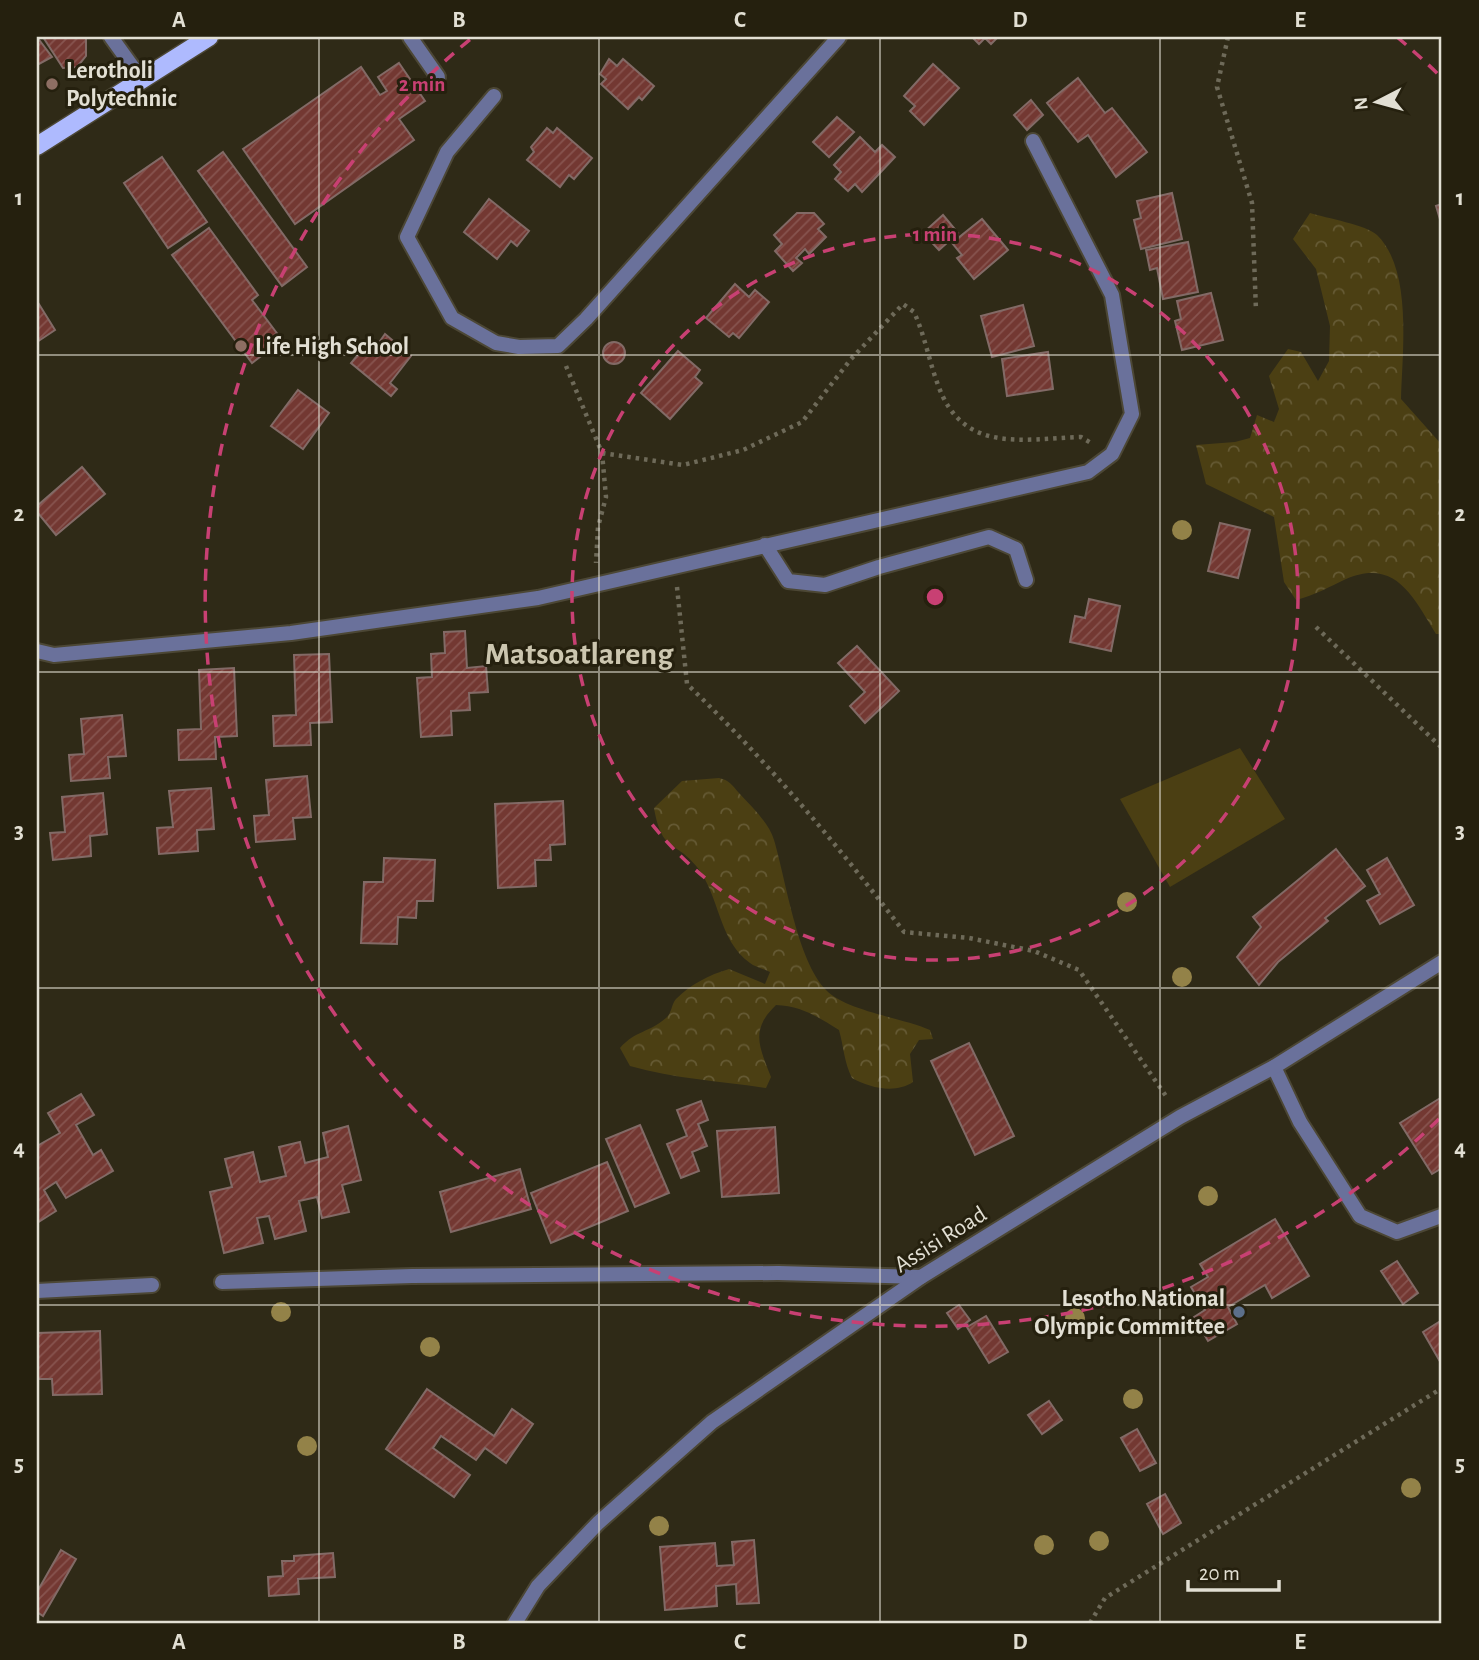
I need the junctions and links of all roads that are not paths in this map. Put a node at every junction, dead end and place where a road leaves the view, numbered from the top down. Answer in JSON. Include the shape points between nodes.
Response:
{"nodes":[{"id":1,"x":111,"y":37,"type":"edge"},
{"id":2,"x":209,"y":37,"type":"edge"},
{"id":3,"x":410,"y":37,"type":"edge"},
{"id":4,"x":839,"y":37,"type":"edge"},
{"id":5,"x":438,"y":77,"type":"dead end"},
{"id":6,"x":142,"y":80,"type":"junction"},
{"id":7,"x":494,"y":96,"type":"dead end"},
{"id":8,"x":1033,"y":141,"type":"dead end"},
{"id":9,"x":37,"y":146,"type":"edge"},
{"id":10,"x":765,"y":545,"type":"junction"},
{"id":11,"x":1026,"y":580,"type":"dead end"},
{"id":12,"x":37,"y":651,"type":"edge"},
{"id":13,"x":1442,"y":962,"type":"edge"},
{"id":14,"x":1274,"y":1067,"type":"junction"},
{"id":15,"x":1441,"y":1216,"type":"edge"},
{"id":16,"x":921,"y":1277,"type":"junction"},
{"id":17,"x":222,"y":1282,"type":"dead end"},
{"id":18,"x":152,"y":1285,"type":"dead end"},
{"id":19,"x":37,"y":1291,"type":"edge"},
{"id":20,"x":515,"y":1623,"type":"edge"}],
"edges":[{"from":1,"to":6,"type":"street"},
{"from":2,"to":6,"type":"main road"},
{"from":3,"to":5,"type":"street"},
{"from":4,"to":7,"type":"street","via":[[558,346],[496,343],[452,318],[407,237],[447,152]]},
{"from":6,"to":9,"type":"main road"},
{"from":8,"to":10,"type":"street","via":[[1112,295],[1132,414],[1112,454],[1088,471]]},
{"from":10,"to":11,"type":"street","via":[[788,581],[825,585],[989,537],[1016,549]]},
{"from":10,"to":12,"type":"street","via":[[538,598],[291,633],[54,655]]},
{"from":13,"to":14,"type":"street","name":"Assisi Road"},
{"from":14,"to":15,"type":"street","via":[[1300,1122],[1360,1216],[1397,1232]]},
{"from":14,"to":16,"type":"street","name":"Assisi Road","via":[[1180,1117]]},
{"from":16,"to":17,"type":"street","via":[[778,1273]]},
{"from":16,"to":20,"type":"street","name":"Assisi Road","via":[[712,1422],[598,1522],[538,1586]]},
{"from":18,"to":19,"type":"street"}]}
